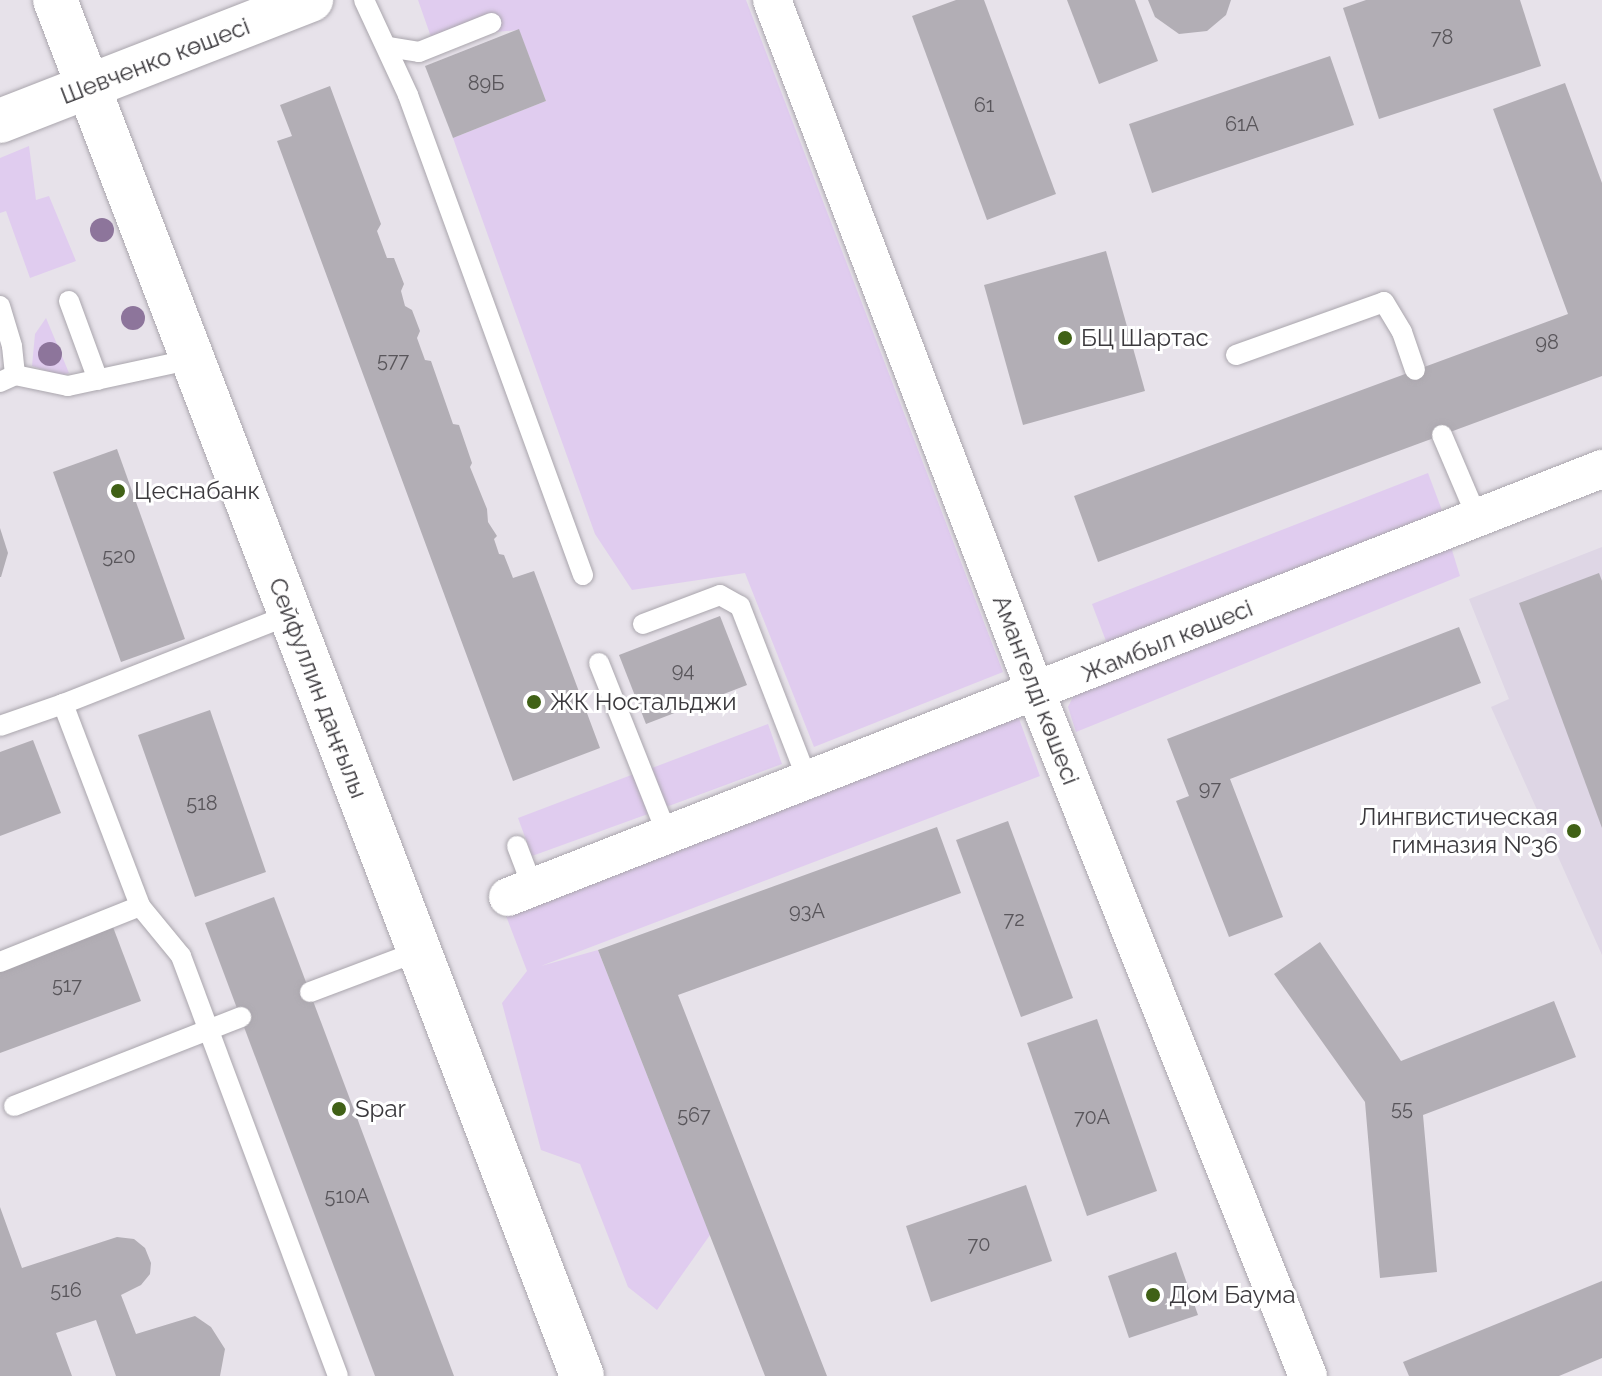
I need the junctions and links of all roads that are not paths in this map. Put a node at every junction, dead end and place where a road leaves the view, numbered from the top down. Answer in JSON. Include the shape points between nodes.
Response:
{"nodes":[{"id":1,"x":55,"y":0,"type":"edge"},
{"id":2,"x":311,"y":0,"type":"edge"},
{"id":3,"x":364,"y":0,"type":"edge"},
{"id":4,"x":772,"y":0,"type":"edge"},
{"id":5,"x":491,"y":23,"type":"dead end"},
{"id":6,"x":388,"y":47,"type":"junction"},
{"id":7,"x":89,"y":87,"type":"junction"},
{"id":8,"x":0,"y":121,"type":"edge"},
{"id":9,"x":69,"y":301,"type":"dead end"},
{"id":10,"x":0,"y":306,"type":"edge"},
{"id":11,"x":1236,"y":355,"type":"dead end"},
{"id":12,"x":193,"y":359,"type":"junction"},
{"id":13,"x":1415,"y":370,"type":"dead end"},
{"id":14,"x":7,"y":379,"type":"edge"},
{"id":15,"x":98,"y":380,"type":"junction"},
{"id":16,"x":1442,"y":435,"type":"dead end"},
{"id":17,"x":1602,"y":469,"type":"edge"},
{"id":18,"x":1477,"y":517,"type":"junction"},
{"id":19,"x":583,"y":575,"type":"dead end"},
{"id":20,"x":289,"y":615,"type":"junction"},
{"id":21,"x":643,"y":624,"type":"dead end"},
{"id":22,"x":599,"y":663,"type":"dead end"},
{"id":23,"x":1036,"y":693,"type":"junction"},
{"id":24,"x":63,"y":704,"type":"junction"},
{"id":25,"x":0,"y":726,"type":"edge"},
{"id":26,"x":808,"y":781,"type":"junction"},
{"id":27,"x":668,"y":836,"type":"junction"},
{"id":28,"x":517,"y":846,"type":"dead end"},
{"id":29,"x":520,"y":892,"type":"joint"},
{"id":30,"x":140,"y":906,"type":"junction"},
{"id":31,"x":419,"y":951,"type":"junction"},
{"id":32,"x":0,"y":962,"type":"edge"},
{"id":33,"x":310,"y":992,"type":"dead end"},
{"id":34,"x":241,"y":1017,"type":"dead end"},
{"id":35,"x":209,"y":1029,"type":"junction"},
{"id":36,"x":14,"y":1106,"type":"dead end"},
{"id":37,"x":338,"y":1376,"type":"edge"},
{"id":38,"x":582,"y":1376,"type":"edge"},
{"id":39,"x":1308,"y":1376,"type":"edge"}],
"edges":[{"from":1,"to":7,"type":"main road","name":"Сейфуллин даңғылы"},
{"from":2,"to":7,"type":"main road","name":"Шевченко көшесі"},
{"from":3,"to":6,"type":"lane"},
{"from":4,"to":23,"type":"street","name":"Амангелді көшесі"},
{"from":5,"to":6,"type":"lane","via":[[419,52]]},
{"from":6,"to":19,"type":"lane"},
{"from":7,"to":8,"type":"main road","name":"Шевченко көшесі"},
{"from":7,"to":12,"type":"main road","name":"Сейфуллин даңғылы"},
{"from":9,"to":15,"type":"lane"},
{"from":10,"to":14,"type":"lane","via":[[12,346]]},
{"from":11,"to":13,"type":"lane","via":[[1384,302]]},
{"from":12,"to":15,"type":"lane"},
{"from":12,"to":20,"type":"main road","name":"Сейфуллин даңғылы"},
{"from":14,"to":15,"type":"lane","via":[[68,386]]},
{"from":16,"to":18,"type":"lane"},
{"from":17,"to":18,"type":"street","name":"Жамбыл көшесі"},
{"from":18,"to":23,"type":"street","name":"Жамбыл көшесі"},
{"from":20,"to":24,"type":"lane"},
{"from":20,"to":31,"type":"main road","name":"Сейфуллин даңғылы"},
{"from":21,"to":26,"type":"lane","via":[[720,595],[740,606]]},
{"from":22,"to":27,"type":"lane"},
{"from":23,"to":26,"type":"street","name":"Жамбыл көшесі"},
{"from":23,"to":39,"type":"street","name":"Амангелді көшесі"},
{"from":24,"to":25,"type":"lane"},
{"from":24,"to":30,"type":"lane"},
{"from":26,"to":27,"type":"street","name":"Жамбыл көшесі"},
{"from":27,"to":29,"type":"street","name":"Жамбыл көшесі"},
{"from":28,"to":29,"type":"lane"},
{"from":30,"to":32,"type":"lane"},
{"from":30,"to":35,"type":"lane","via":[[181,956]]},
{"from":31,"to":33,"type":"lane"},
{"from":31,"to":38,"type":"main road","name":"Сейфуллин даңғылы"},
{"from":34,"to":35,"type":"lane"},
{"from":35,"to":36,"type":"lane"},
{"from":35,"to":37,"type":"lane"}]}
